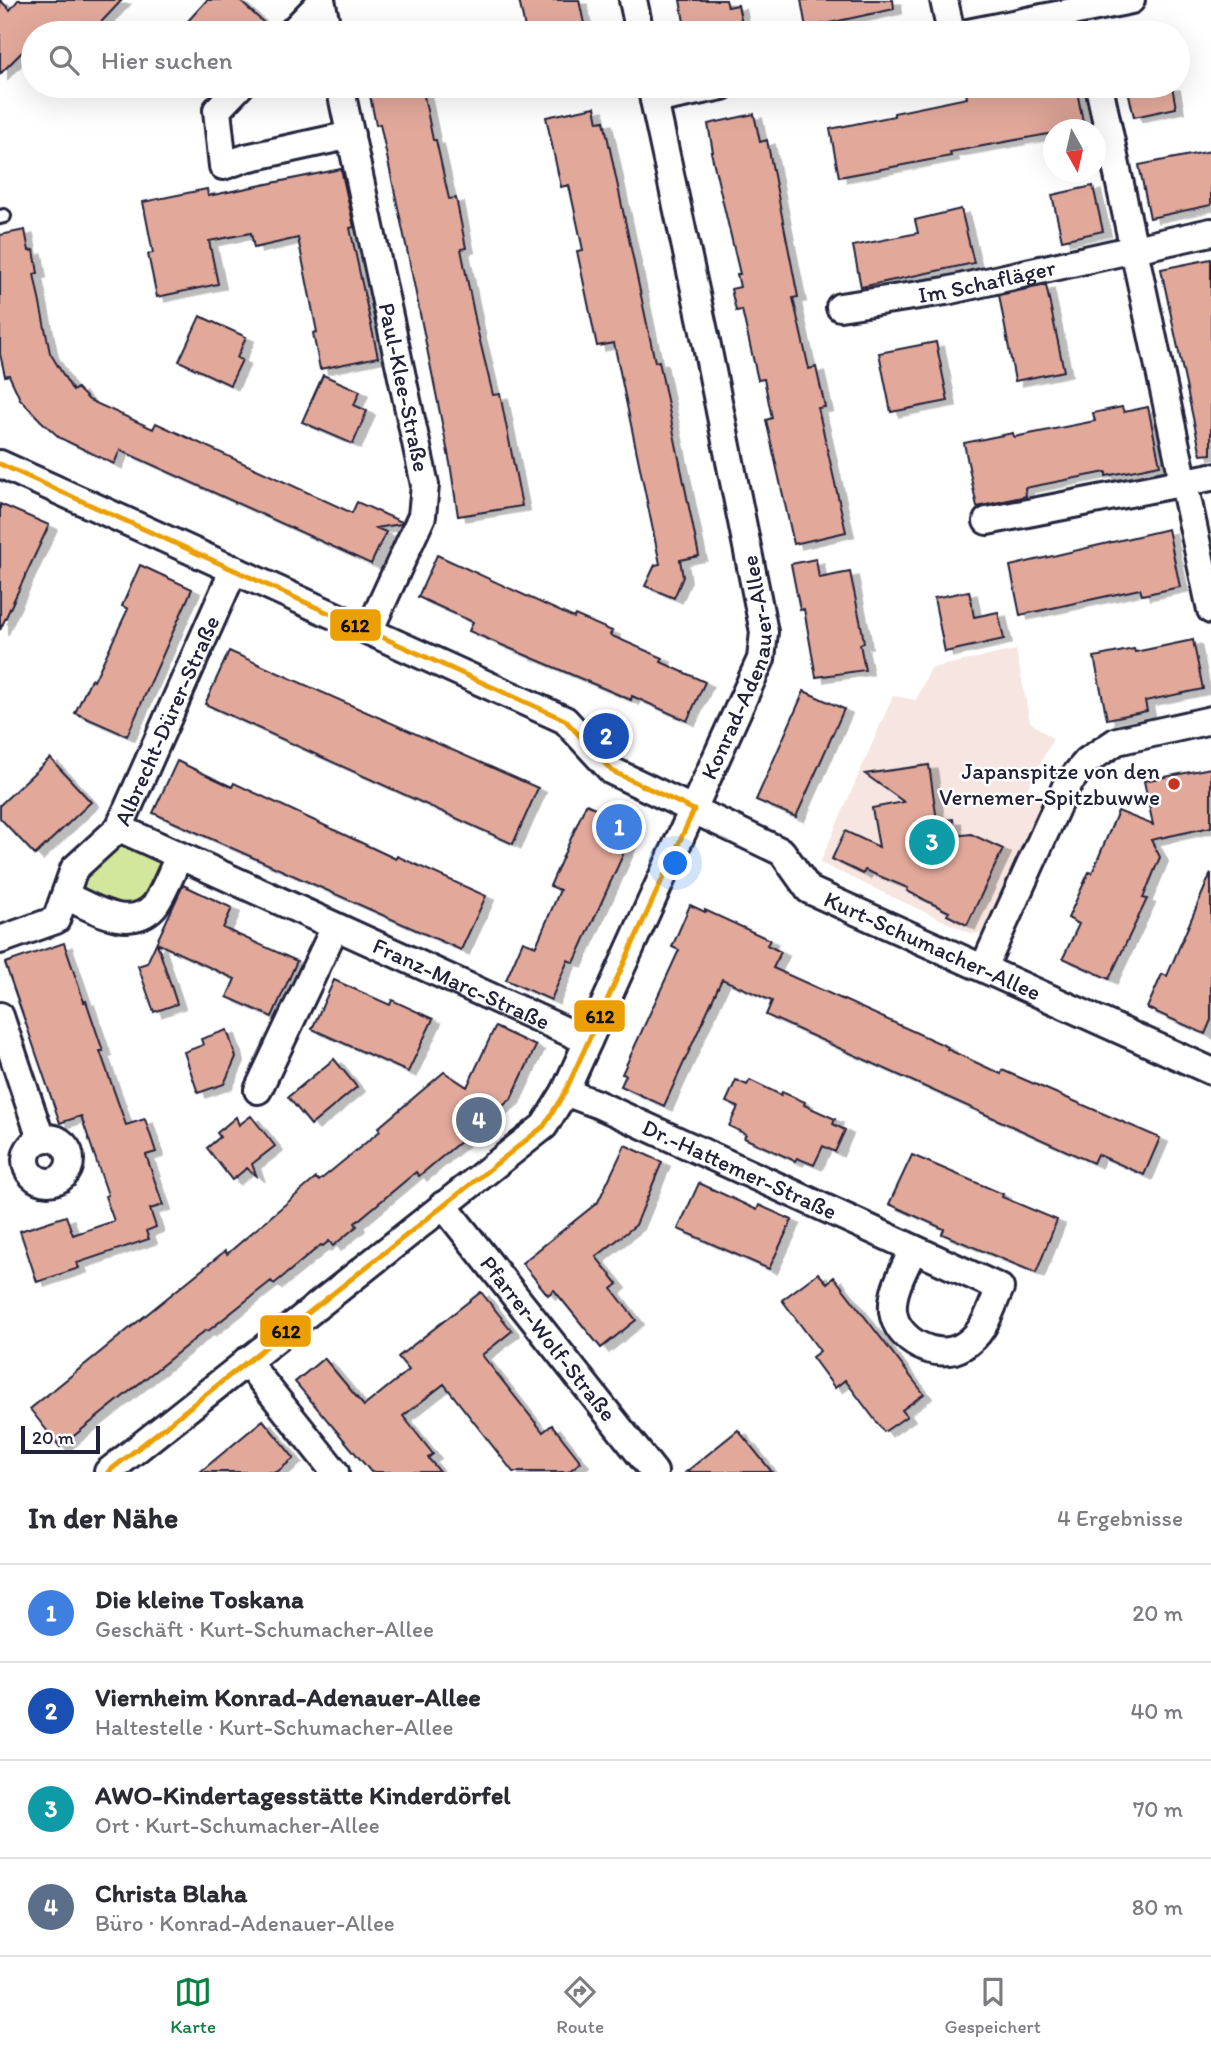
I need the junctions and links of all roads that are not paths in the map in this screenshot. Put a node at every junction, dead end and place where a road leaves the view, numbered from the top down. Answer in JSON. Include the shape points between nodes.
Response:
{"nodes":[{"id":1,"x":633,"y":0,"type":"edge"},
{"id":2,"x":944,"y":0,"type":"edge"},
{"id":3,"x":1131,"y":0,"type":"edge"},
{"id":4,"x":321,"y":1,"type":"edge"},
{"id":5,"x":302,"y":21,"type":"edge"},
{"id":6,"x":325,"y":21,"type":"edge"},
{"id":7,"x":637,"y":21,"type":"edge"},
{"id":8,"x":948,"y":21,"type":"edge"},
{"id":9,"x":1088,"y":21,"type":"edge"},
{"id":10,"x":228,"y":98,"type":"edge"},
{"id":11,"x":343,"y":98,"type":"edge"},
{"id":12,"x":653,"y":98,"type":"edge"},
{"id":13,"x":1102,"y":98,"type":"edge"},
{"id":14,"x":351,"y":135,"type":"junction"},
{"id":15,"x":1211,"y":232,"type":"edge"},
{"id":16,"x":1133,"y":249,"type":"junction"},
{"id":17,"x":840,"y":307,"type":"dead end"},
{"id":18,"x":0,"y":464,"type":"edge"},
{"id":19,"x":1211,"y":477,"type":"edge"},
{"id":20,"x":1184,"y":483,"type":"junction"},
{"id":21,"x":987,"y":521,"type":"dead end"},
{"id":22,"x":234,"y":569,"type":"junction"},
{"id":23,"x":1211,"y":610,"type":"edge"},
{"id":24,"x":369,"y":631,"type":"junction"},
{"id":25,"x":1211,"y":720,"type":"edge"},
{"id":26,"x":694,"y":810,"type":"junction"},
{"id":27,"x":119,"y":828,"type":"junction"},
{"id":28,"x":179,"y":856,"type":"junction"},
{"id":29,"x":66,"y":896,"type":"junction"},
{"id":30,"x":335,"y":927,"type":"junction"},
{"id":31,"x":0,"y":940,"type":"edge"},
{"id":32,"x":984,"y":967,"type":"junction"},
{"id":33,"x":0,"y":1016,"type":"edge"},
{"id":34,"x":587,"y":1041,"type":"junction"},
{"id":35,"x":1209,"y":1066,"type":"edge"},
{"id":36,"x":258,"y":1090,"type":"dead end"},
{"id":37,"x":565,"y":1092,"type":"junction"},
{"id":38,"x":41,"y":1139,"type":"dead end"},
{"id":39,"x":443,"y":1205,"type":"junction"},
{"id":40,"x":913,"y":1250,"type":"dead end"},
{"id":41,"x":246,"y":1362,"type":"junction"},
{"id":42,"x":108,"y":1472,"type":"edge"},
{"id":43,"x":335,"y":1472,"type":"edge"},
{"id":44,"x":654,"y":1472,"type":"edge"}],
"edges":[{"from":1,"to":7,"type":"street"},
{"from":2,"to":8,"type":"street"},
{"from":3,"to":9,"type":"street"},
{"from":4,"to":5,"type":"street"},
{"from":4,"to":6,"type":"street"},
{"from":10,"to":14,"type":"street","via":[[217,110],[223,166]]},
{"from":11,"to":14,"type":"street","name":"Paul-Klee-Straße"},
{"from":12,"to":26,"type":"street","name":"Konrad-Adenauer-Allee","via":[[764,632],[761,659]]},
{"from":13,"to":16,"type":"street"},
{"from":14,"to":24,"type":"street","name":"Paul-Klee-Straße","via":[[425,485],[422,516]]},
{"from":15,"to":16,"type":"street","name":"Im Schafläger"},
{"from":16,"to":17,"type":"street","name":"Im Schafläger","via":[[946,291]]},
{"from":16,"to":20,"type":"street"},
{"from":18,"to":22,"type":"street","name":"Kurt-Schumacher-Allee"},
{"from":19,"to":20,"type":"street"},
{"from":20,"to":21,"type":"street"},
{"from":20,"to":23,"type":"street"},
{"from":22,"to":24,"type":"street","name":"Kurt-Schumacher-Allee"},
{"from":22,"to":27,"type":"street","name":"Albrecht-Dürer-Straße"},
{"from":24,"to":26,"type":"street","name":"Kurt-Schumacher-Allee","via":[[565,719],[612,771]]},
{"from":25,"to":32,"type":"street","via":[[1117,741],[1087,761],[1066,786]]},
{"from":26,"to":32,"type":"street","name":"Kurt-Schumacher-Allee","via":[[782,852],[809,890]]},
{"from":26,"to":34,"type":"street","name":"Konrad-Adenauer-Allee"},
{"from":27,"to":28,"type":"street","name":"Franz-Marc-Straße"},
{"from":27,"to":29,"type":"street","name":"Albrecht-Dürer-Straße","via":[[74,869]]},
{"from":28,"to":29,"type":"street","via":[[153,907],[134,918],[112,917]]},
{"from":28,"to":30,"type":"street","name":"Franz-Marc-Straße"},
{"from":29,"to":31,"type":"street","name":"Albrecht-Dürer-Straße","via":[[55,920]]},
{"from":30,"to":34,"type":"street","name":"Franz-Marc-Straße"},
{"from":30,"to":36,"type":"street"},
{"from":32,"to":35,"type":"street","name":"Kurt-Schumacher-Allee"},
{"from":33,"to":38,"type":"street"},
{"from":34,"to":37,"type":"street","name":"Konrad-Adenauer-Allee"},
{"from":37,"to":39,"type":"street","name":"Konrad-Adenauer-Allee","via":[[544,1126]]},
{"from":37,"to":40,"type":"street","name":"Dr.-Hattemer-Straße"},
{"from":39,"to":41,"type":"street","name":"Konrad-Adenauer-Allee"},
{"from":39,"to":44,"type":"street","name":"Pfarrer-Wolf-Straße"},
{"from":41,"to":42,"type":"street","name":"Konrad-Adenauer-Allee"},
{"from":41,"to":43,"type":"street"}]}
